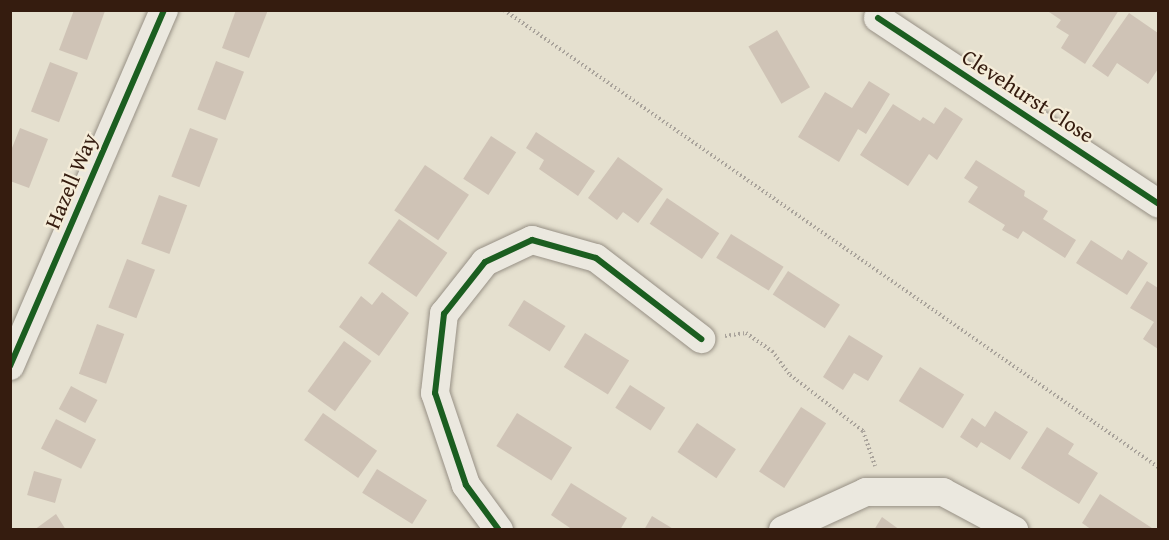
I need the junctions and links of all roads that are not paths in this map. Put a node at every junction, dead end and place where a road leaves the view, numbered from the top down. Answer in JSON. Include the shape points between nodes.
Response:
{"nodes":[{"id":1,"x":164,"y":10,"type":"edge"},
{"id":2,"x":878,"y":18,"type":"dead end"},
{"id":3,"x":1158,"y":203,"type":"edge"},
{"id":4,"x":701,"y":339,"type":"road end"},
{"id":5,"x":10,"y":366,"type":"edge"},
{"id":6,"x":499,"y":530,"type":"edge"},
{"id":7,"x":783,"y":530,"type":"edge"},
{"id":8,"x":1014,"y":530,"type":"edge"}],
"edges":[{"from":1,"to":5,"type":"street","name":"Hazell Way"},
{"from":2,"to":3,"type":"street","name":"Clevehurst Close"},
{"from":4,"to":6,"type":"street","via":[[596,258],[532,240],[485,262],[444,314],[435,393],[466,485]]},
{"from":7,"to":8,"type":"street","via":[[866,492],[943,492]]}]}
